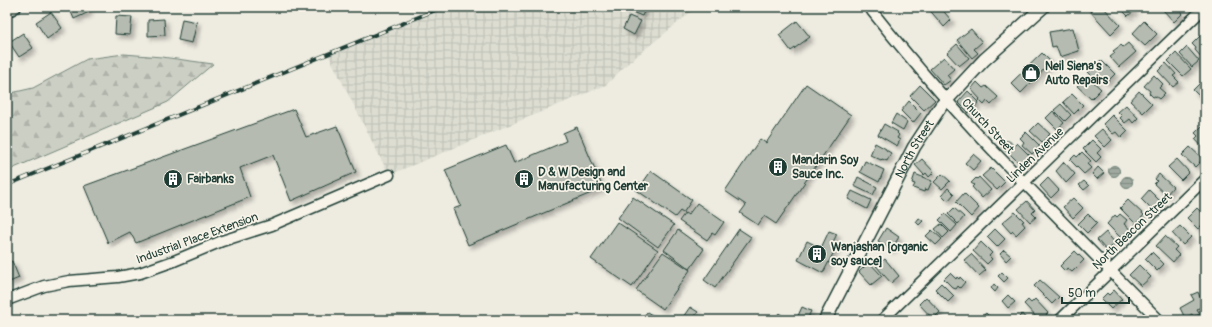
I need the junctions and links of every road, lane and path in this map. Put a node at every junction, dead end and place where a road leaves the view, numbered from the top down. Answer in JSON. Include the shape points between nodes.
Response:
{"nodes":[{"id":1,"x":16,"y":7,"type":"edge"},
{"id":2,"x":1043,"y":7,"type":"edge"},
{"id":3,"x":1205,"y":7,"type":"edge"},
{"id":4,"x":872,"y":11,"type":"dead end"},
{"id":5,"x":7,"y":12,"type":"edge"},
{"id":6,"x":947,"y":100,"type":"junction"},
{"id":7,"x":389,"y":175,"type":"dead end"},
{"id":8,"x":1205,"y":179,"type":"edge"},
{"id":9,"x":1025,"y":183,"type":"junction"},
{"id":10,"x":1110,"y":270,"type":"junction"},
{"id":11,"x":7,"y":300,"type":"edge"},
{"id":12,"x":825,"y":320,"type":"edge"},
{"id":13,"x":882,"y":320,"type":"edge"},
{"id":14,"x":1060,"y":320,"type":"edge"},
{"id":15,"x":1159,"y":320,"type":"edge"}],
"edges":[{"from":1,"to":5,"type":"street"},
{"from":2,"to":6,"type":"main road","name":"North Street","via":[[984,60]]},
{"from":3,"to":9,"type":"street","name":"Linden Avenue"},
{"from":4,"to":6,"type":"street","name":"Church Street"},
{"from":6,"to":9,"type":"street","name":"Church Street"},
{"from":6,"to":12,"type":"main road","name":"North Street","via":[[914,147]]},
{"from":7,"to":11,"type":"street","name":"Industrial Place Extension","via":[[272,224],[140,273],[44,286]]},
{"from":8,"to":10,"type":"street","name":"North Beacon Street"},
{"from":9,"to":10,"type":"street","name":"Church Street"},
{"from":9,"to":13,"type":"street","name":"Linden Avenue"},
{"from":10,"to":14,"type":"street","name":"North Beacon Street"},
{"from":10,"to":15,"type":"street","name":"Church Street"}]}
